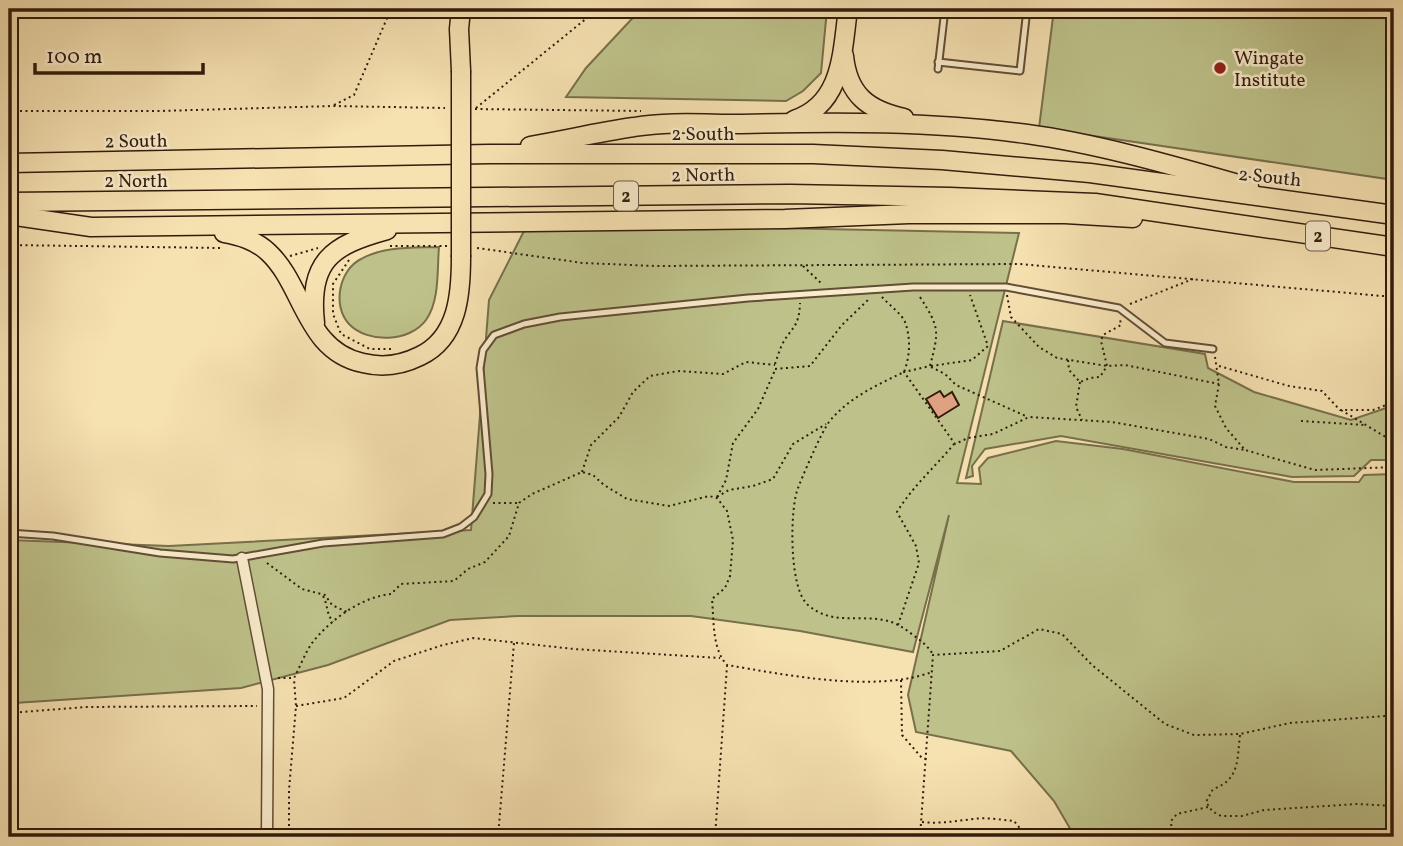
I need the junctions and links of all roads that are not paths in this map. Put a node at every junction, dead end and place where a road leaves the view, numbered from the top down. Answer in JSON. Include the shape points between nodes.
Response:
{"nodes":[{"id":1,"x":461,"y":9,"type":"edge"},
{"id":2,"x":848,"y":9,"type":"edge"},
{"id":3,"x":945,"y":9,"type":"edge"},
{"id":4,"x":1027,"y":9,"type":"edge"},
{"id":5,"x":843,"y":47,"type":"junction"},
{"id":6,"x":789,"y":122,"type":"junction"},
{"id":7,"x":934,"y":125,"type":"junction"},
{"id":8,"x":489,"y":154,"type":"junction"},
{"id":9,"x":9,"y":163,"type":"edge"},
{"id":10,"x":1294,"y":200,"type":"junction"},
{"id":11,"x":9,"y":202,"type":"edge"},
{"id":12,"x":9,"y":215,"type":"edge"},
{"id":13,"x":1394,"y":215,"type":"edge"},
{"id":14,"x":410,"y":223,"type":"junction"},
{"id":15,"x":1241,"y":225,"type":"junction"},
{"id":16,"x":186,"y":227,"type":"junction"},
{"id":17,"x":1394,"y":247,"type":"edge"},
{"id":18,"x":315,"y":330,"type":"junction"},
{"id":19,"x":1213,"y":349,"type":"road end"},
{"id":20,"x":9,"y":533,"type":"edge"},
{"id":21,"x":242,"y":558,"type":"junction"},
{"id":22,"x":267,"y":837,"type":"edge"}],
"edges":[{"from":1,"to":18,"type":"highway","bridge":true,"via":[[466,252],[452,322],[426,353],[385,366],[357,362],[333,349]]},
{"from":2,"to":5,"type":"highway"},
{"from":3,"to":4,"type":"lane","via":[[938,66],[1020,71]]},
{"from":5,"to":6,"type":"highway","via":[[828,96],[812,113]]},
{"from":5,"to":7,"type":"highway","via":[[847,74],[860,98],[877,111]]},
{"from":6,"to":7,"type":"highway"},
{"from":6,"to":8,"type":"highway","via":[[635,126]]},
{"from":7,"to":10,"type":"highway","via":[[1060,140]]},
{"from":8,"to":9,"type":"highway","name":"2 South","number":"2"},
{"from":8,"to":10,"type":"highway","name":"2 South","number":"2","via":[[789,154],[942,160],[1090,173]]},
{"from":10,"to":13,"type":"highway","name":"2 South","number":"2"},
{"from":11,"to":15,"type":"highway","name":"2 North","number":"2","via":[[803,195],[1095,202]]},
{"from":12,"to":16,"type":"highway","via":[[91,228]]},
{"from":14,"to":15,"type":"highway","via":[[1013,214]]},
{"from":14,"to":16,"type":"highway"},
{"from":14,"to":18,"type":"highway","via":[[332,252],[315,281]]},
{"from":15,"to":17,"type":"highway","name":"2 North","number":"2"},
{"from":16,"to":18,"type":"highway","via":[[248,239],[274,259]]},
{"from":19,"to":21,"type":"lane","via":[[1166,343],[1119,308],[1006,287],[913,287],[748,298],[524,324],[494,335],[483,350],[480,368],[488,494],[474,517],[443,534],[323,543]]},
{"from":20,"to":21,"type":"lane","via":[[160,553]]},
{"from":21,"to":22,"type":"street","via":[[269,706]]}]}
